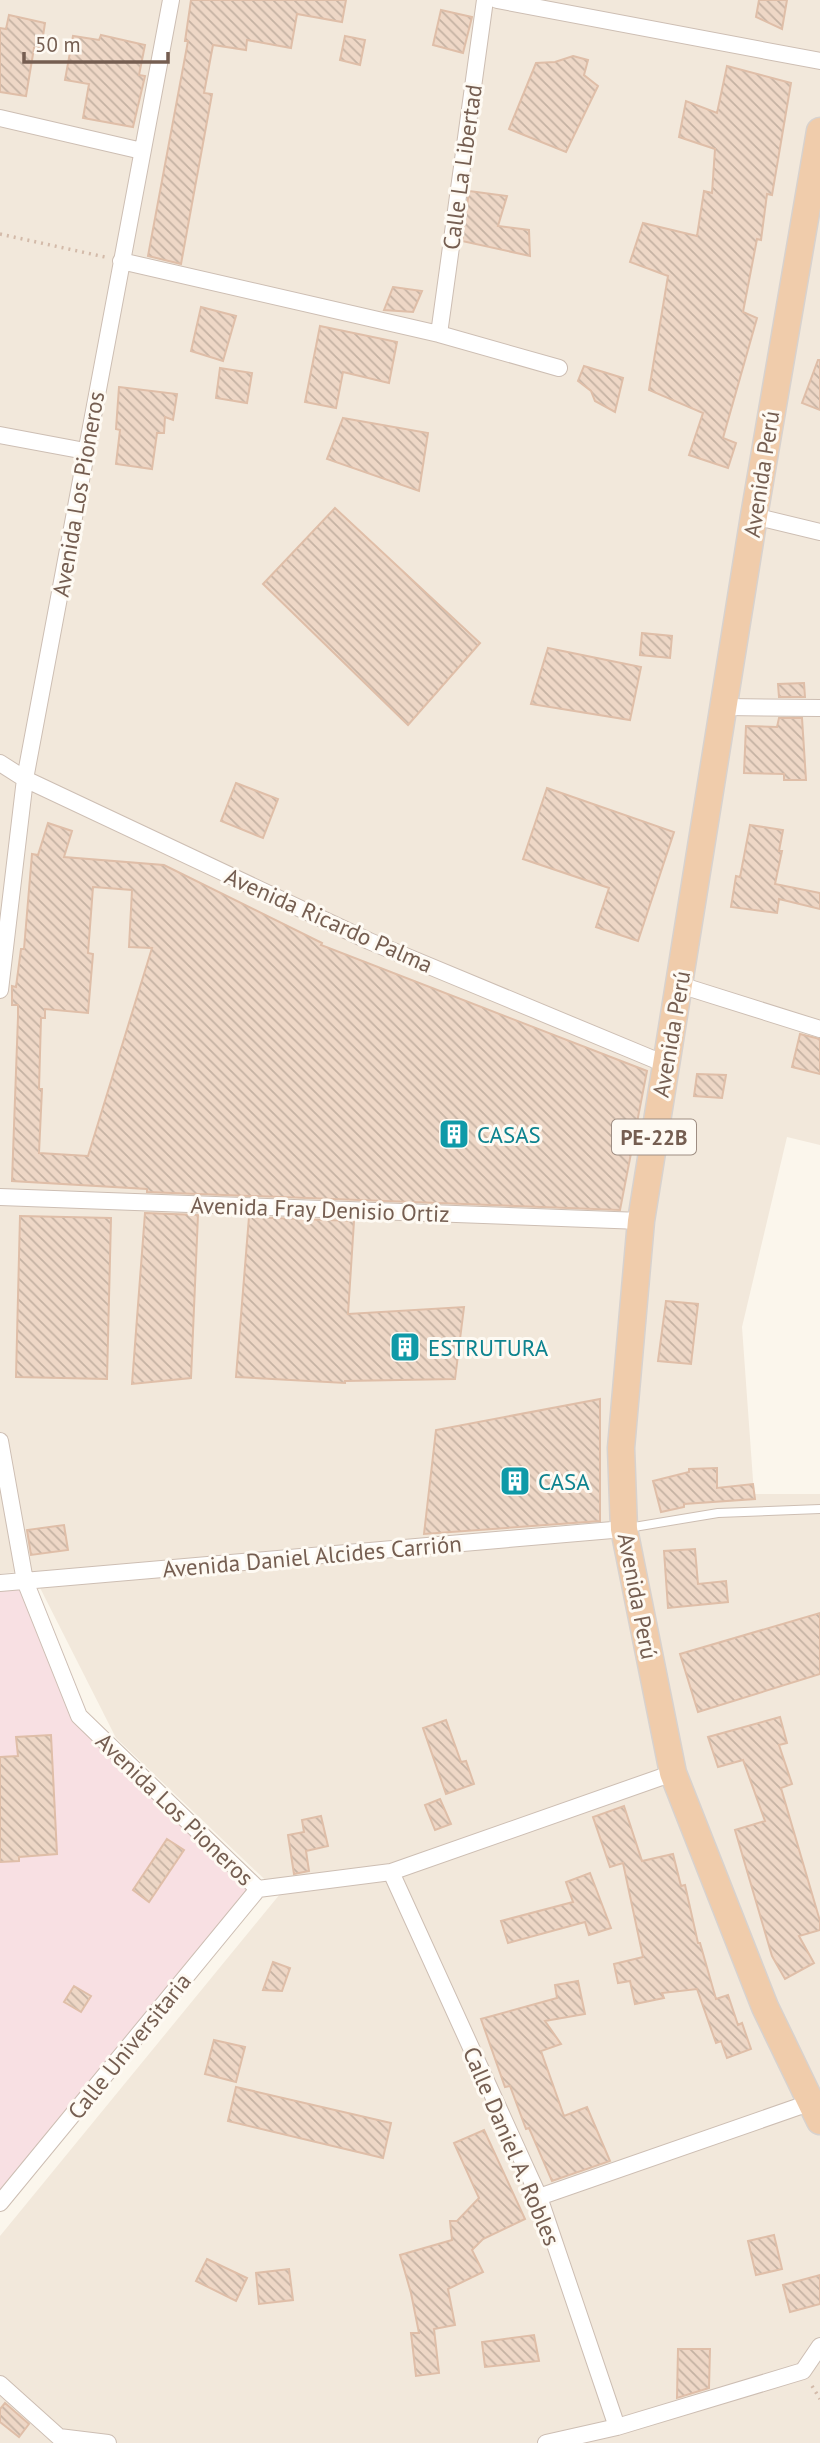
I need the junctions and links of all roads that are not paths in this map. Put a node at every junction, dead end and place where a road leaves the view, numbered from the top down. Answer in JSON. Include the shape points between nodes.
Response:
{"nodes":[{"id":1,"x":171,"y":0,"type":"edge"},
{"id":2,"x":485,"y":0,"type":"edge"},
{"id":3,"x":497,"y":0,"type":"edge"},
{"id":4,"x":820,"y":61,"type":"edge"},
{"id":5,"x":0,"y":118,"type":"edge"},
{"id":6,"x":820,"y":131,"type":"edge"},
{"id":7,"x":142,"y":151,"type":"junction"},
{"id":8,"x":813,"y":220,"type":"edge"},
{"id":9,"x":121,"y":261,"type":"junction"},
{"id":10,"x":439,"y":334,"type":"junction"},
{"id":11,"x":559,"y":368,"type":"dead end"},
{"id":12,"x":0,"y":435,"type":"edge"},
{"id":13,"x":85,"y":451,"type":"junction"},
{"id":14,"x":754,"y":516,"type":"junction"},
{"id":15,"x":820,"y":532,"type":"edge"},
{"id":16,"x":725,"y":707,"type":"junction"},
{"id":17,"x":820,"y":708,"type":"edge"},
{"id":18,"x":0,"y":763,"type":"edge"},
{"id":19,"x":25,"y":779,"type":"junction"},
{"id":20,"x":6,"y":888,"type":"edge"},
{"id":21,"x":680,"y":985,"type":"junction"},
{"id":22,"x":0,"y":990,"type":"edge"},
{"id":23,"x":820,"y":1029,"type":"edge"},
{"id":24,"x":665,"y":1063,"type":"junction"},
{"id":25,"x":0,"y":1197,"type":"edge"},
{"id":26,"x":641,"y":1221,"type":"junction"},
{"id":27,"x":0,"y":1441,"type":"edge"},
{"id":28,"x":820,"y":1509,"type":"edge"},
{"id":29,"x":624,"y":1529,"type":"junction"},
{"id":30,"x":25,"y":1581,"type":"junction"},
{"id":31,"x":0,"y":1583,"type":"edge"},
{"id":32,"x":673,"y":1773,"type":"junction"},
{"id":33,"x":391,"y":1872,"type":"junction"},
{"id":34,"x":258,"y":1889,"type":"junction"},
{"id":35,"x":815,"y":2112,"type":"edge"},
{"id":36,"x":539,"y":2197,"type":"junction"},
{"id":37,"x":0,"y":2203,"type":"edge"},
{"id":38,"x":820,"y":2346,"type":"edge"},
{"id":39,"x":0,"y":2384,"type":"edge"},
{"id":40,"x":617,"y":2427,"type":"junction"},
{"id":41,"x":108,"y":2443,"type":"edge"},
{"id":42,"x":545,"y":2443,"type":"edge"}],
"edges":[{"from":1,"to":7,"type":"street","name":"Avenida Los Pioneros"},
{"from":2,"to":10,"type":"street","name":"Calle La Libertad"},
{"from":3,"to":4,"type":"street"},
{"from":5,"to":7,"type":"street"},
{"from":6,"to":8,"type":"highway","name":"Avenida Perú","number":"PE-22B"},
{"from":7,"to":9,"type":"street","name":"Avenida Los Pioneros"},
{"from":8,"to":14,"type":"highway","name":"Avenida Perú","number":"PE-22B"},
{"from":9,"to":10,"type":"street"},
{"from":9,"to":13,"type":"street","name":"Avenida Los Pioneros"},
{"from":10,"to":11,"type":"street"},
{"from":12,"to":13,"type":"street"},
{"from":13,"to":19,"type":"street","name":"Avenida Los Pioneros"},
{"from":14,"to":15,"type":"street"},
{"from":14,"to":16,"type":"highway","name":"Avenida Perú","number":"PE-22B"},
{"from":16,"to":17,"type":"street"},
{"from":16,"to":21,"type":"highway","name":"Avenida Perú","number":"PE-22B"},
{"from":18,"to":19,"type":"street","name":"Avenida Ricardo Palma"},
{"from":19,"to":20,"type":"street","name":"Avenida Los Pioneros"},
{"from":19,"to":24,"type":"street","name":"Avenida Ricardo Palma","via":[[369,941]]},
{"from":20,"to":22,"type":"street","name":"Avenida Los Pioneros"},
{"from":21,"to":23,"type":"street"},
{"from":21,"to":24,"type":"highway","name":"Avenida Perú","number":"PE-22B"},
{"from":24,"to":26,"type":"highway","name":"Avenida Perú","number":"PE-22B"},
{"from":25,"to":26,"type":"street","name":"Avenida Fray Denisio Ortiz"},
{"from":26,"to":29,"type":"highway","name":"Avenida Perú","number":"PE-22B","via":[[621,1448]]},
{"from":27,"to":30,"type":"street","name":"Avenida Los Pioneros"},
{"from":28,"to":29,"type":"lane","via":[[718,1513]]},
{"from":29,"to":30,"type":"street","name":"Avenida Daniel Alcides Carrión"},
{"from":29,"to":32,"type":"highway","name":"Avenida Perú","number":"PE-22B"},
{"from":30,"to":31,"type":"street","name":"Avenida Daniel Alcides Carrión"},
{"from":30,"to":34,"type":"street","name":"Avenida Los Pioneros","via":[[79,1716]]},
{"from":32,"to":33,"type":"street","name":"Avenida Los Pioneros"},
{"from":32,"to":35,"type":"highway","name":"Avenida Perú","number":"PE-22B","via":[[765,2007]]},
{"from":33,"to":34,"type":"street","name":"Avenida Los Pioneros"},
{"from":33,"to":36,"type":"street","name":"Calle Daniel A. Robles"},
{"from":34,"to":37,"type":"street","name":"Calle Universitaria"},
{"from":35,"to":36,"type":"street"},
{"from":36,"to":40,"type":"street","name":"Calle Daniel A. Robles"},
{"from":38,"to":40,"type":"street","via":[[803,2371]]},
{"from":39,"to":41,"type":"street","via":[[59,2437]]},
{"from":40,"to":42,"type":"street"}]}
